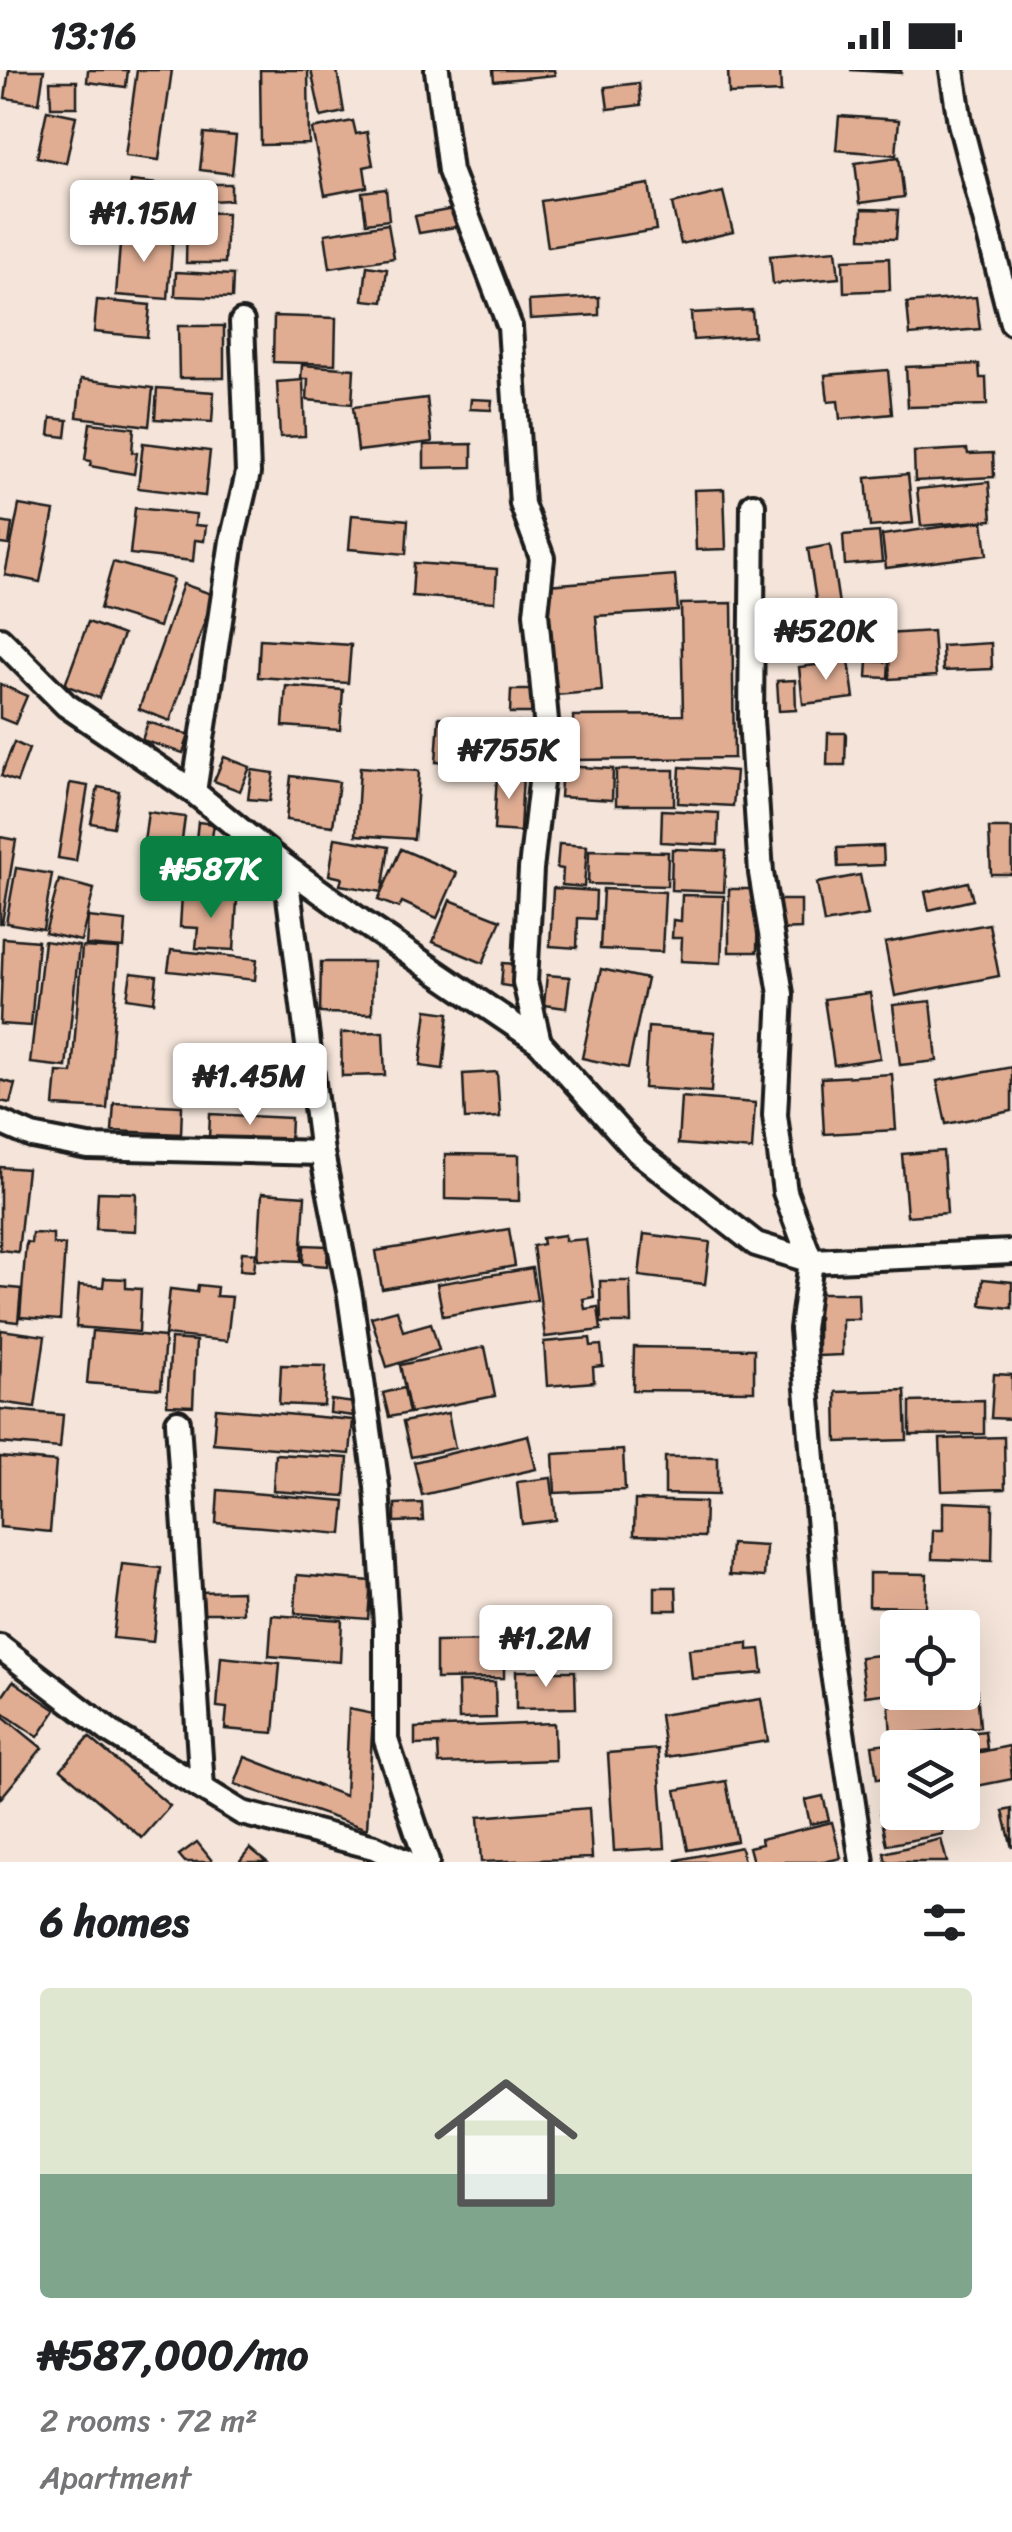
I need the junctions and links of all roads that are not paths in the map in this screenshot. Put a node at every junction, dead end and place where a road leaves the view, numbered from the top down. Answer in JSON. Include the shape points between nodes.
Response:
{"nodes":[{"id":1,"x":437,"y":70,"type":"edge"},
{"id":2,"x":952,"y":70,"type":"edge"},
{"id":3,"x":242,"y":322,"type":"dead end"},
{"id":4,"x":1012,"y":323,"type":"edge"},
{"id":5,"x":753,"y":505,"type":"dead end"},
{"id":6,"x":0,"y":639,"type":"edge"},
{"id":7,"x":194,"y":792,"type":"junction"},
{"id":8,"x":286,"y":866,"type":"junction"},
{"id":9,"x":540,"y":1042,"type":"junction"},
{"id":10,"x":0,"y":1122,"type":"edge"},
{"id":11,"x":322,"y":1153,"type":"junction"},
{"id":12,"x":1012,"y":1252,"type":"edge"},
{"id":13,"x":810,"y":1261,"type":"junction"},
{"id":14,"x":178,"y":1422,"type":"dead end"},
{"id":15,"x":0,"y":1647,"type":"edge"},
{"id":16,"x":202,"y":1788,"type":"junction"},
{"id":17,"x":406,"y":1862,"type":"edge"},
{"id":18,"x":427,"y":1862,"type":"edge"},
{"id":19,"x":862,"y":1862,"type":"edge"}],
"edges":[{"from":1,"to":9,"type":"street","via":[[450,171],[510,327],[522,504],[542,558],[536,612],[547,731],[525,982]]},
{"from":2,"to":4,"type":"street"},
{"from":3,"to":7,"type":"street","via":[[248,473]]},
{"from":5,"to":13,"type":"street","via":[[750,719],[761,873],[781,994],[775,1115],[785,1192]]},
{"from":6,"to":7,"type":"street","via":[[66,705]]},
{"from":7,"to":8,"type":"street"},
{"from":8,"to":9,"type":"street"},
{"from":8,"to":11,"type":"street"},
{"from":9,"to":13,"type":"street","via":[[637,1151],[756,1244]]},
{"from":10,"to":11,"type":"street","via":[[88,1147]]},
{"from":11,"to":18,"type":"street","via":[[377,1487],[386,1740]]},
{"from":12,"to":13,"type":"street"},
{"from":13,"to":19,"type":"street","via":[[802,1329],[829,1648]]},
{"from":14,"to":16,"type":"street"},
{"from":15,"to":16,"type":"street","via":[[112,1733]]},
{"from":16,"to":17,"type":"street","via":[[242,1812],[374,1846]]}]}
